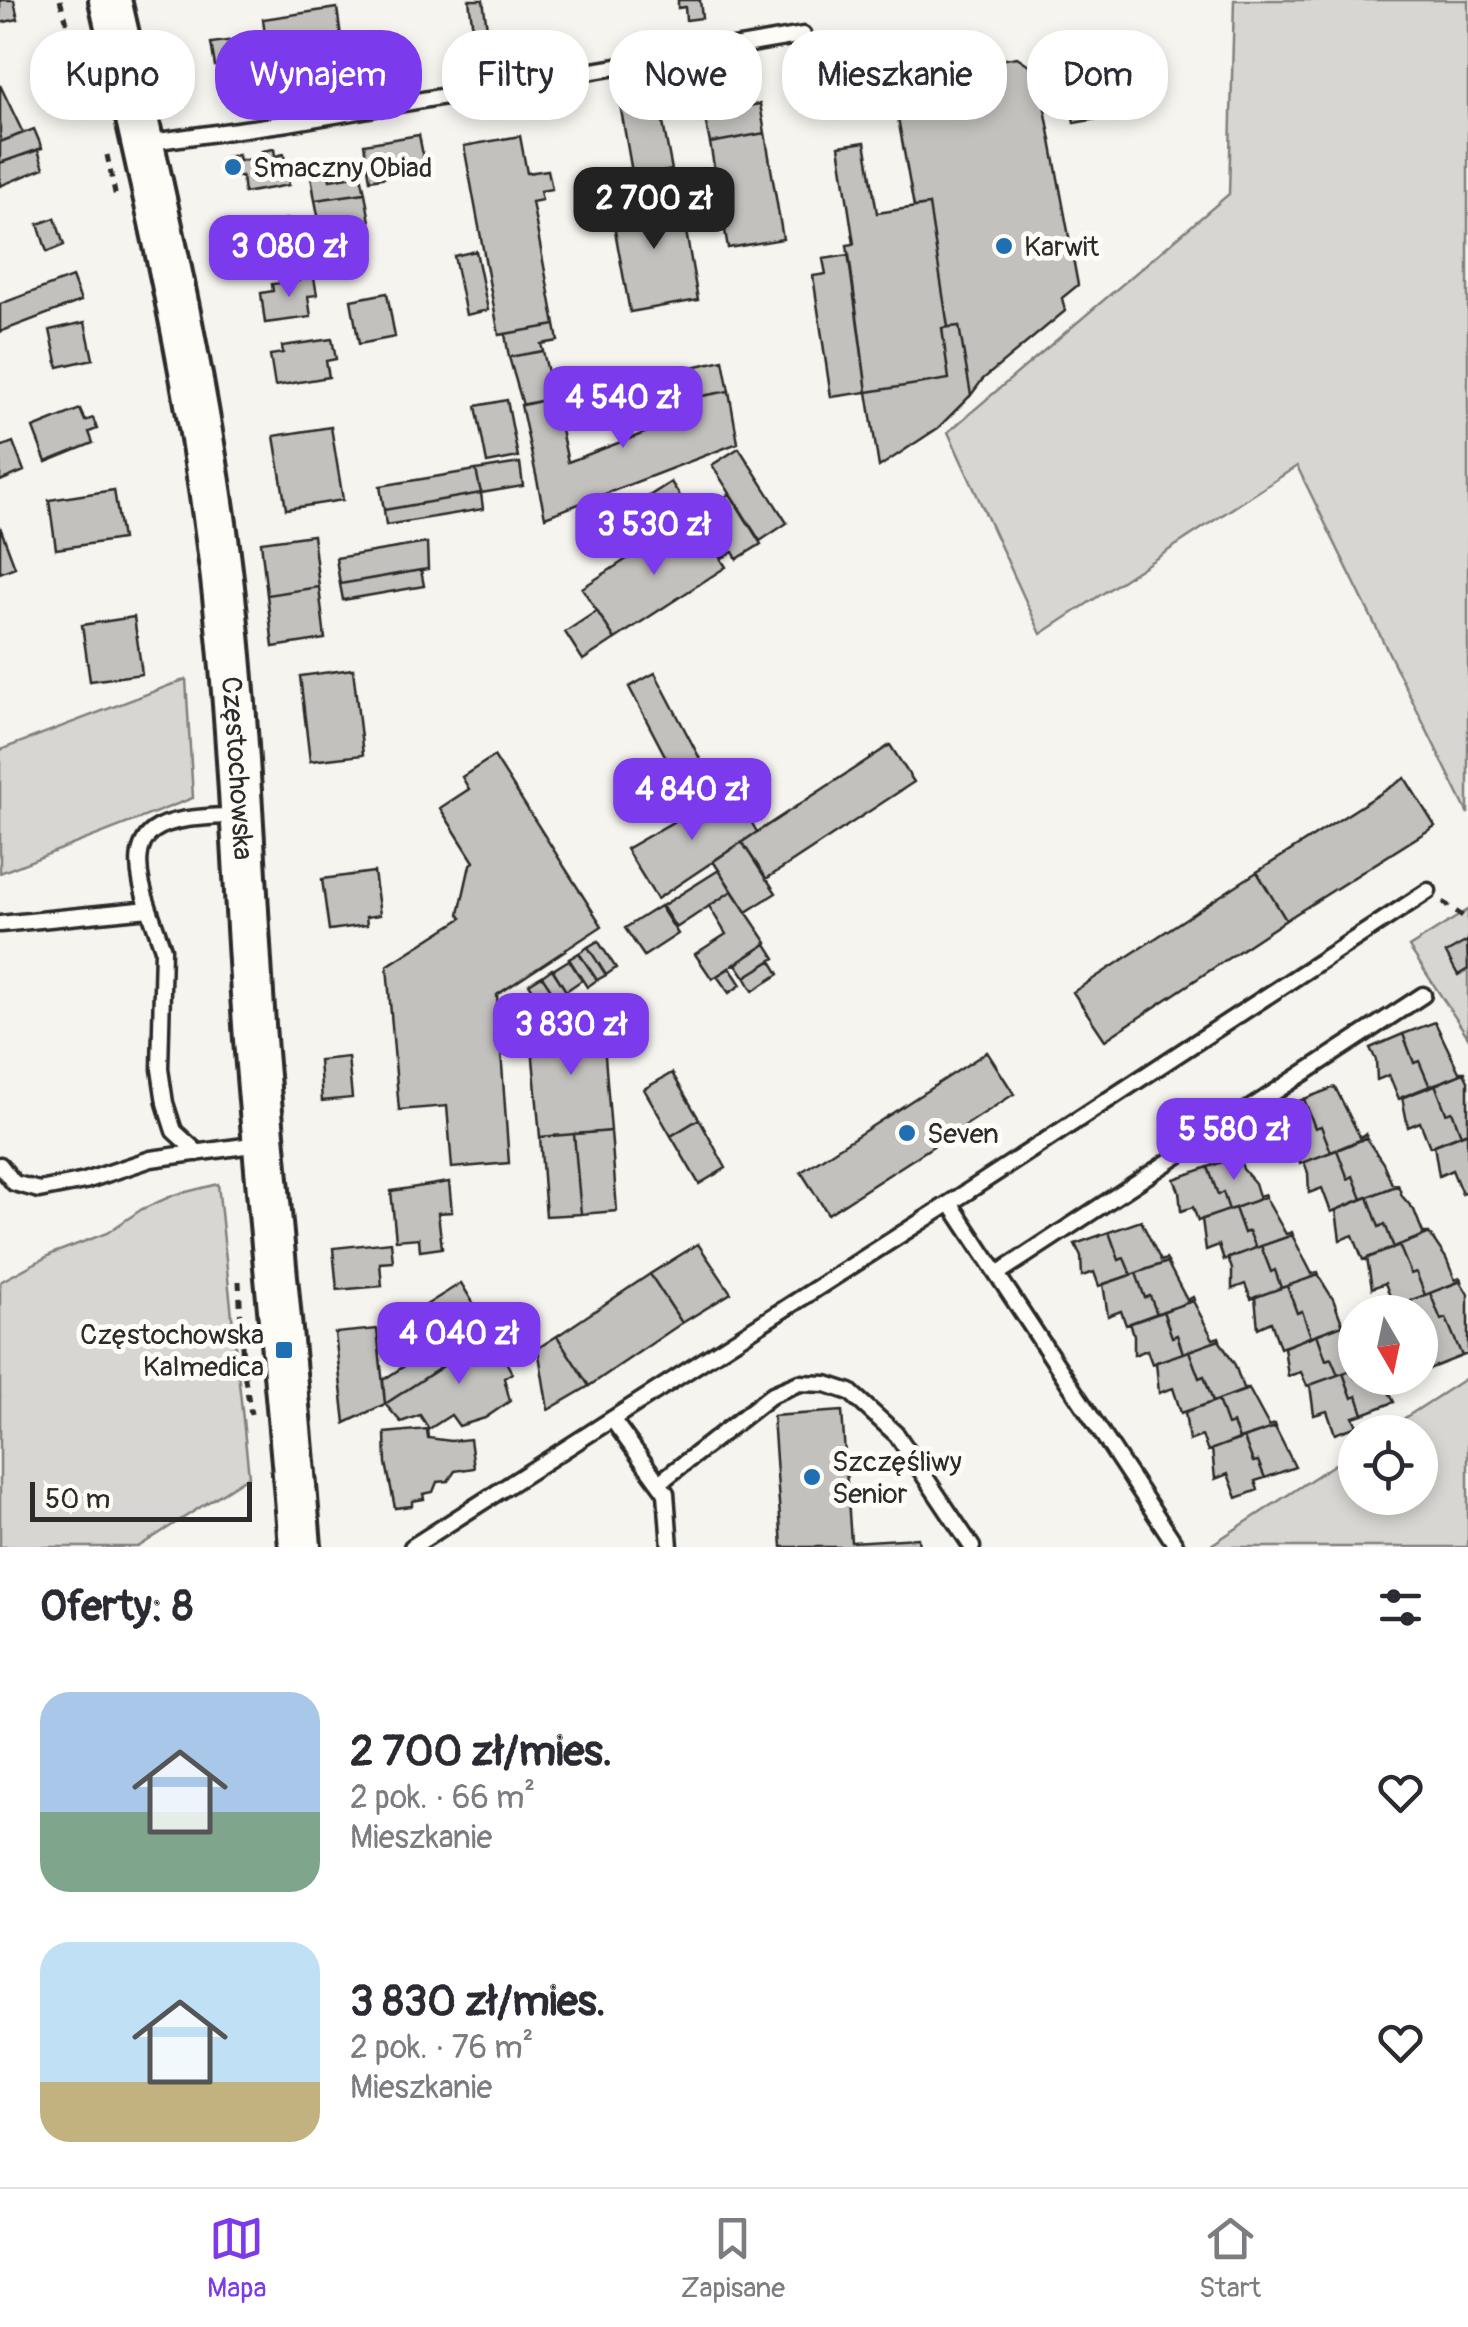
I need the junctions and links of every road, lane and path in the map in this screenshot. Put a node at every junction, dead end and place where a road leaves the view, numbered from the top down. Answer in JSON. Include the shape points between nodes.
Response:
{"nodes":[{"id":1,"x":60,"y":0,"type":"edge"},
{"id":2,"x":110,"y":0,"type":"edge"},
{"id":3,"x":70,"y":30,"type":"edge"},
{"id":4,"x":782,"y":38,"type":"edge"},
{"id":5,"x":124,"y":145,"type":"junction"},
{"id":6,"x":116,"y":198,"type":"dead end"},
{"id":7,"x":241,"y":815,"type":"junction"},
{"id":8,"x":1428,"y":891,"type":"joint"},
{"id":9,"x":149,"y":909,"type":"junction"},
{"id":10,"x":1468,"y":920,"type":"edge"},
{"id":11,"x":0,"y":924,"type":"edge"},
{"id":12,"x":1423,"y":995,"type":"dead end"},
{"id":13,"x":266,"y":1144,"type":"junction"},
{"id":14,"x":198,"y":1153,"type":"junction"},
{"id":15,"x":0,"y":1165,"type":"edge"},
{"id":16,"x":950,"y":1203,"type":"junction"},
{"id":17,"x":239,"y":1269,"type":"dead end"},
{"id":18,"x":998,"y":1274,"type":"junction"},
{"id":19,"x":612,"y":1419,"type":"junction"},
{"id":20,"x":254,"y":1426,"type":"dead end"},
{"id":21,"x":660,"y":1482,"type":"junction"},
{"id":22,"x":1175,"y":1544,"type":"dead end"},
{"id":23,"x":300,"y":1547,"type":"edge"},
{"id":24,"x":412,"y":1547,"type":"edge"},
{"id":25,"x":670,"y":1547,"type":"edge"},
{"id":26,"x":972,"y":1547,"type":"edge"}],
"edges":[{"from":1,"to":3,"type":"path"},
{"from":2,"to":5,"type":"main road","name":"Częstochowska"},
{"from":4,"to":5,"type":"lane"},
{"from":5,"to":6,"type":"path"},
{"from":5,"to":7,"type":"main road","name":"Częstochowska","via":[[201,434],[232,679]]},
{"from":7,"to":9,"type":"lane","via":[[176,818],[157,826],[141,853]]},
{"from":7,"to":13,"type":"main road","name":"Częstochowska"},
{"from":8,"to":10,"type":"path"},
{"from":8,"to":16,"type":"lane"},
{"from":9,"to":11,"type":"lane"},
{"from":9,"to":14,"type":"lane","via":[[162,948],[160,1069],[166,1103],[174,1131]]},
{"from":12,"to":18,"type":"lane"},
{"from":13,"to":14,"type":"lane"},
{"from":13,"to":23,"type":"main road","name":"Częstochowska"},
{"from":14,"to":15,"type":"lane","via":[[39,1190],[14,1183]]},
{"from":16,"to":18,"type":"lane"},
{"from":16,"to":19,"type":"lane"},
{"from":17,"to":20,"type":"path","via":[[243,1367]]},
{"from":18,"to":22,"type":"lane"},
{"from":19,"to":21,"type":"lane"},
{"from":19,"to":24,"type":"lane"},
{"from":21,"to":25,"type":"lane"},
{"from":21,"to":26,"type":"lane","via":[[773,1394],[799,1383],[826,1384],[850,1392],[898,1435]]}]}
